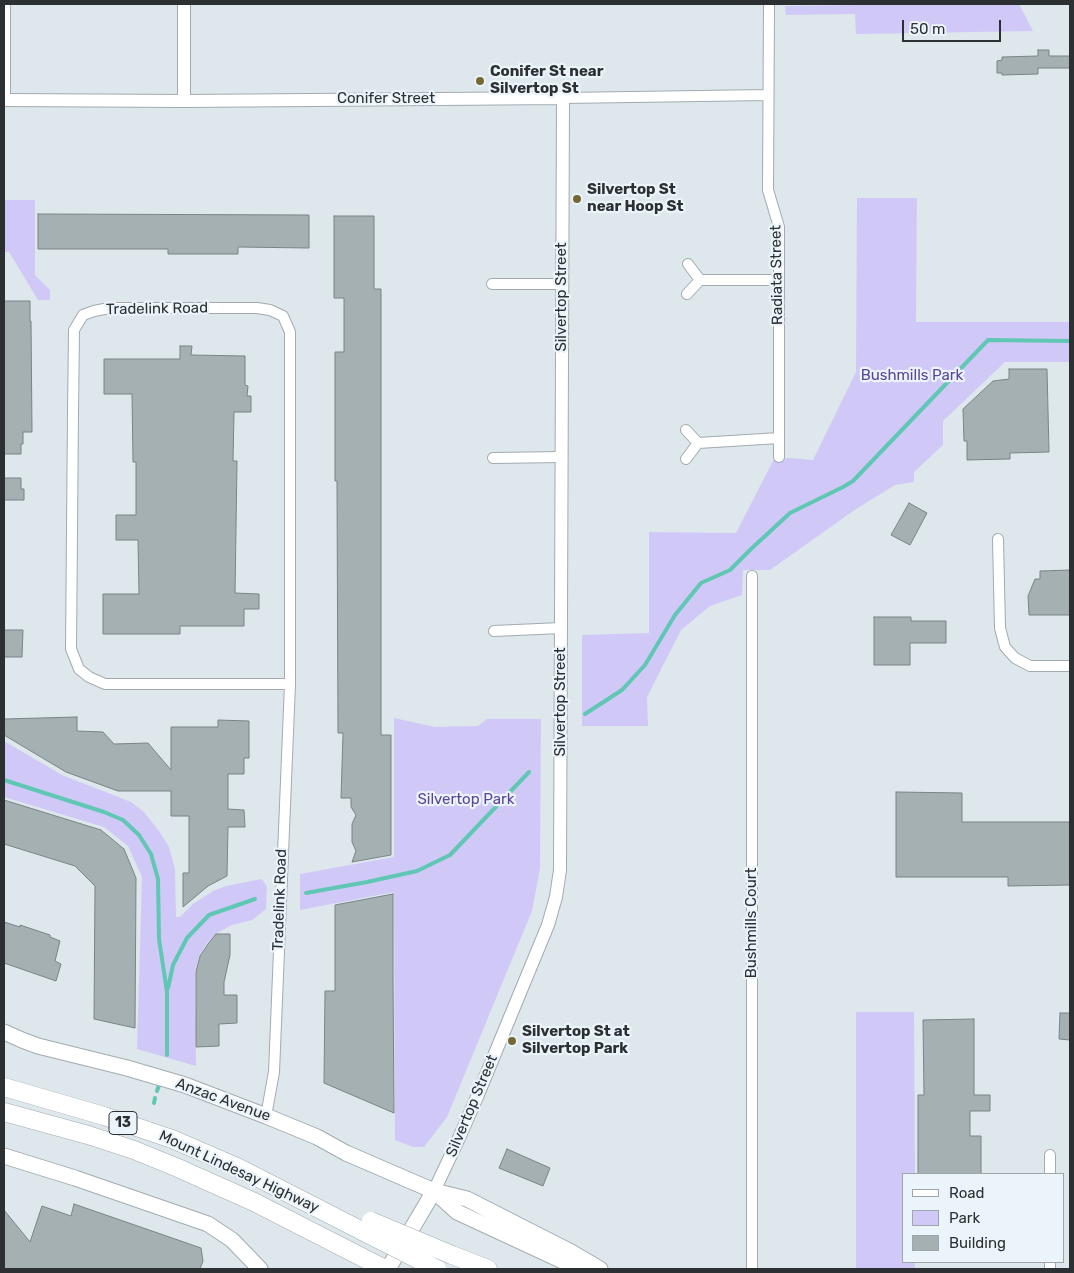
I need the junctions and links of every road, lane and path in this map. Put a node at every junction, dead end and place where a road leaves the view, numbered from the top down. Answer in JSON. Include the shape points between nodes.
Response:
{"nodes":[{"id":1,"x":5,"y":4,"type":"edge"},
{"id":2,"x":184,"y":4,"type":"edge"},
{"id":3,"x":769,"y":4,"type":"edge"},
{"id":4,"x":768,"y":95,"type":"junction"},
{"id":5,"x":563,"y":98,"type":"junction"},
{"id":6,"x":4,"y":100,"type":"edge"},
{"id":7,"x":184,"y":101,"type":"junction"},
{"id":8,"x":688,"y":264,"type":"dead end"},
{"id":9,"x":700,"y":280,"type":"junction"},
{"id":10,"x":779,"y":280,"type":"junction"},
{"id":11,"x":492,"y":284,"type":"dead end"},
{"id":12,"x":562,"y":284,"type":"junction"},
{"id":13,"x":688,"y":294,"type":"dead end"},
{"id":14,"x":686,"y":430,"type":"dead end"},
{"id":15,"x":779,"y":438,"type":"junction"},
{"id":16,"x":698,"y":443,"type":"junction"},
{"id":17,"x":562,"y":457,"type":"junction"},
{"id":18,"x":779,"y":457,"type":"dead end"},
{"id":19,"x":493,"y":458,"type":"dead end"},
{"id":20,"x":686,"y":460,"type":"dead end"},
{"id":21,"x":998,"y":540,"type":"dead end"},
{"id":22,"x":752,"y":576,"type":"dead end"},
{"id":23,"x":561,"y":628,"type":"junction"},
{"id":24,"x":494,"y":631,"type":"dead end"},
{"id":25,"x":1070,"y":666,"type":"edge"},
{"id":26,"x":290,"y":684,"type":"junction"},
{"id":27,"x":4,"y":1032,"type":"edge"},
{"id":28,"x":4,"y":1087,"type":"edge"},
{"id":29,"x":4,"y":1112,"type":"edge"},
{"id":30,"x":266,"y":1116,"type":"junction"},
{"id":31,"x":1050,"y":1155,"type":"dead end"},
{"id":32,"x":4,"y":1156,"type":"edge"},
{"id":33,"x":1050,"y":1173,"type":"edge"},
{"id":34,"x":434,"y":1191,"type":"junction"},
{"id":35,"x":368,"y":1226,"type":"junction"},
{"id":36,"x":259,"y":1269,"type":"edge"},
{"id":37,"x":386,"y":1269,"type":"edge"},
{"id":38,"x":437,"y":1269,"type":"edge"},
{"id":39,"x":488,"y":1269,"type":"edge"},
{"id":40,"x":580,"y":1269,"type":"edge"},
{"id":41,"x":600,"y":1269,"type":"edge"},
{"id":42,"x":752,"y":1269,"type":"edge"}],
"edges":[{"from":1,"to":6,"type":"street"},
{"from":2,"to":7,"type":"street"},
{"from":3,"to":4,"type":"street","name":"Radiata Street"},
{"from":4,"to":5,"type":"street","name":"Conifer Street"},
{"from":4,"to":10,"type":"street","name":"Radiata Street","via":[[768,190],[779,228]]},
{"from":5,"to":7,"type":"street","name":"Conifer Street"},
{"from":5,"to":12,"type":"street","name":"Silvertop Street"},
{"from":6,"to":7,"type":"street","name":"Conifer Street"},
{"from":8,"to":9,"type":"street"},
{"from":9,"to":10,"type":"street"},
{"from":9,"to":13,"type":"street"},
{"from":10,"to":15,"type":"street","name":"Radiata Street"},
{"from":11,"to":12,"type":"street"},
{"from":12,"to":17,"type":"street","name":"Silvertop Street"},
{"from":14,"to":16,"type":"street"},
{"from":15,"to":16,"type":"street"},
{"from":15,"to":18,"type":"street","name":"Radiata Street"},
{"from":16,"to":20,"type":"street"},
{"from":17,"to":19,"type":"street"},
{"from":17,"to":23,"type":"street","name":"Silvertop Street"},
{"from":21,"to":25,"type":"street","via":[[1000,628],[1005,646],[1015,658],[1030,666]]},
{"from":22,"to":42,"type":"street","name":"Bushmills Court"},
{"from":23,"to":24,"type":"street"},
{"from":23,"to":34,"type":"street","name":"Silvertop Street","via":[[560,870],[556,897],[548,925],[477,1098]]},
{"from":26,"to":26,"type":"street","name":"Tradelink Road","via":[[106,684],[80,669],[71,649],[74,330],[84,315],[109,308],[257,308],[284,316],[290,332]]},
{"from":26,"to":30,"type":"street","name":"Tradelink Road","via":[[274,1072]]},
{"from":27,"to":30,"type":"main road","name":"Anzac Avenue","via":[[38,1046],[185,1085]]},
{"from":28,"to":35,"type":"highway","name":"Mount Lindesay Highway","number":"13","via":[[172,1139],[239,1168],[334,1216]]},
{"from":29,"to":37,"type":"highway","name":"Mount Lindesay Highway","number":"13","via":[[88,1135],[178,1168]]},
{"from":30,"to":34,"type":"main road","name":"Anzac Avenue"},
{"from":31,"to":33,"type":"street"},
{"from":32,"to":36,"type":"main road","via":[[208,1224],[232,1240]]},
{"from":34,"to":37,"type":"main road","name":"Silvertop Street"},
{"from":34,"to":40,"type":"main road","name":"Anzac Avenue","via":[[457,1212]]},
{"from":34,"to":41,"type":"main road","name":"Anzac Avenue","via":[[466,1199]]},
{"from":35,"to":38,"type":"highway","name":"Mount Lindesay Highway","number":"13","bridge":true},
{"from":35,"to":39,"type":"highway","bridge":true}]}
